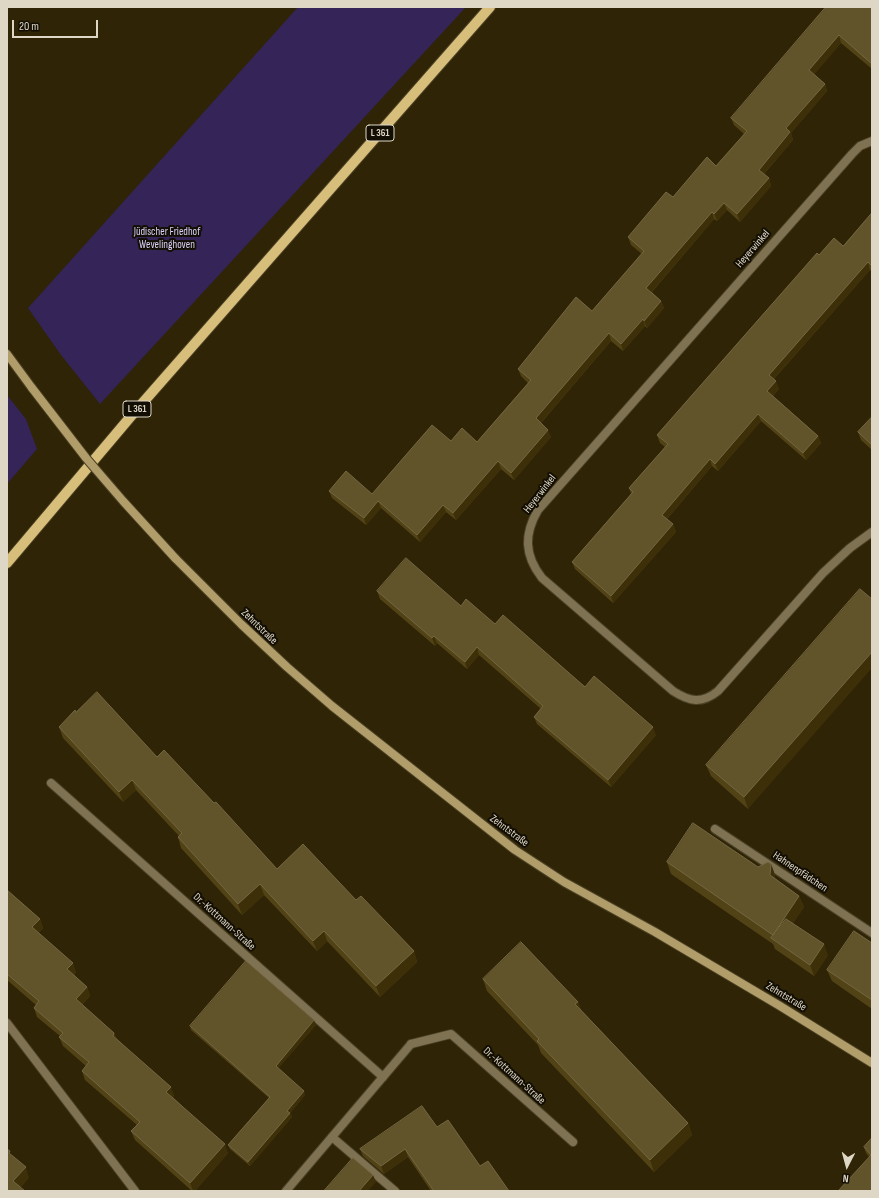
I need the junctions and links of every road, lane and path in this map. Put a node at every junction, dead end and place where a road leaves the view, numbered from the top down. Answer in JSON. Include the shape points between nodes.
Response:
{"nodes":[{"id":1,"x":490,"y":7,"type":"edge"},
{"id":2,"x":872,"y":141,"type":"edge"},
{"id":3,"x":7,"y":354,"type":"edge"},
{"id":4,"x":872,"y":532,"type":"edge"},
{"id":5,"x":7,"y":563,"type":"edge"},
{"id":6,"x":51,"y":782,"type":"dead end"},
{"id":7,"x":716,"y":829,"type":"dead end"},
{"id":8,"x":872,"y":933,"type":"edge"},
{"id":9,"x":7,"y":1023,"type":"edge"},
{"id":10,"x":872,"y":1063,"type":"edge"},
{"id":11,"x":383,"y":1078,"type":"junction"},
{"id":12,"x":332,"y":1137,"type":"junction"},
{"id":13,"x":573,"y":1142,"type":"dead end"},
{"id":14,"x":136,"y":1191,"type":"edge"},
{"id":15,"x":286,"y":1191,"type":"edge"},
{"id":16,"x":395,"y":1191,"type":"edge"}],
"edges":[{"from":1,"to":5,"type":"main road","number":"L 361","via":[[132,414]]},
{"from":2,"to":4,"type":"street","name":"Heyerwinkel","via":[[860,146],[852,154],[538,510],[530,525],[528,541],[532,562],[542,578],[673,691],[681,697],[696,701],[704,700],[718,691],[823,573]]},
{"from":3,"to":10,"type":"main road","name":"Zehntstraße","bridge":true,"via":[[86,458],[123,501],[241,624],[332,706],[515,850],[564,882],[655,932]]},
{"from":6,"to":11,"type":"street","name":"Dr.-Kottmann-Straße"},
{"from":7,"to":8,"type":"street","name":"Hahnenpfädchen"},
{"from":9,"to":14,"type":"street"},
{"from":11,"to":12,"type":"street","name":"Dr.-Kottmann-Straße"},
{"from":11,"to":13,"type":"street","name":"Dr.-Kottmann-Straße","via":[[411,1044],[450,1034]]},
{"from":12,"to":15,"type":"street","name":"Dr.-Kottmann-Straße"},
{"from":12,"to":16,"type":"street"}]}
